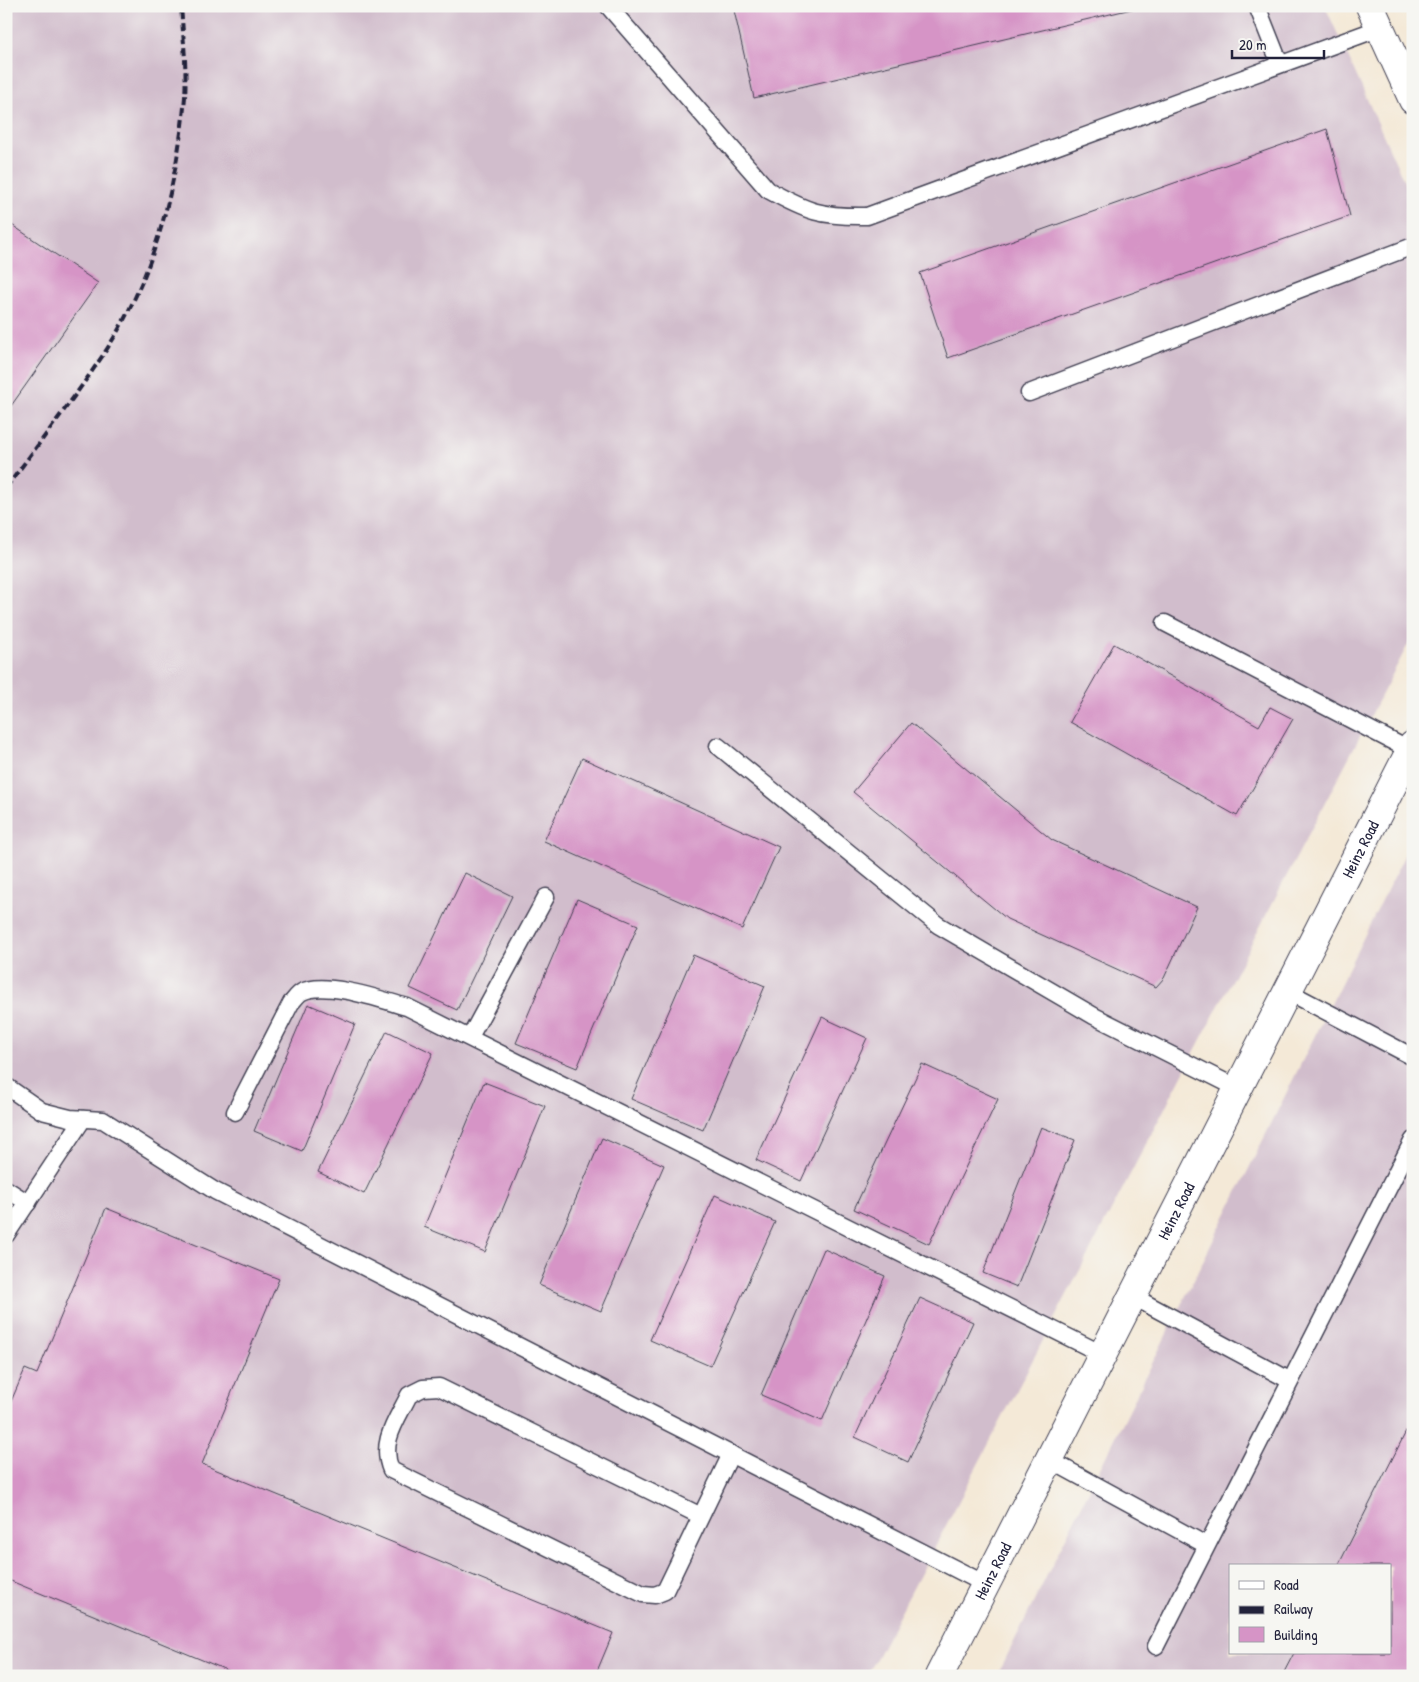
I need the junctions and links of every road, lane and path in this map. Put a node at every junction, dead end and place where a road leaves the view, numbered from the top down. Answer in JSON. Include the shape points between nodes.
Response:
{"nodes":[{"id":1,"x":608,"y":6,"type":"edge"},
{"id":2,"x":1257,"y":6,"type":"edge"},
{"id":3,"x":1375,"y":17,"type":"edge"},
{"id":4,"x":1280,"y":64,"type":"junction"},
{"id":5,"x":1413,"y":100,"type":"edge"},
{"id":6,"x":1413,"y":246,"type":"edge"},
{"id":7,"x":1029,"y":393,"type":"dead end"},
{"id":8,"x":1165,"y":623,"type":"dead end"},
{"id":9,"x":718,"y":746,"type":"dead end"},
{"id":10,"x":1412,"y":749,"type":"edge"},
{"id":11,"x":546,"y":897,"type":"dead end"},
{"id":12,"x":1287,"y":991,"type":"junction"},
{"id":13,"x":470,"y":1037,"type":"junction"},
{"id":14,"x":1413,"y":1057,"type":"edge"},
{"id":15,"x":6,"y":1086,"type":"edge"},
{"id":16,"x":1237,"y":1088,"type":"junction"},
{"id":17,"x":235,"y":1112,"type":"dead end"},
{"id":18,"x":83,"y":1119,"type":"junction"},
{"id":19,"x":1413,"y":1140,"type":"edge"},
{"id":20,"x":6,"y":1189,"type":"edge"},
{"id":21,"x":28,"y":1202,"type":"junction"},
{"id":22,"x":6,"y":1235,"type":"edge"},
{"id":23,"x":1132,"y":1296,"type":"junction"},
{"id":24,"x":1102,"y":1354,"type":"junction"},
{"id":25,"x":1289,"y":1380,"type":"junction"},
{"id":26,"x":731,"y":1454,"type":"junction"},
{"id":27,"x":1048,"y":1459,"type":"junction"},
{"id":28,"x":701,"y":1516,"type":"junction"},
{"id":29,"x":1206,"y":1545,"type":"junction"},
{"id":30,"x":985,"y":1584,"type":"junction"},
{"id":31,"x":1156,"y":1646,"type":"dead end"},
{"id":32,"x":939,"y":1676,"type":"edge"}],
"edges":[{"from":1,"to":4,"type":"lane","via":[[768,190],[802,208],[833,217],[867,216]]},
{"from":2,"to":4,"type":"lane"},
{"from":3,"to":4,"type":"lane"},
{"from":3,"to":5,"type":"street"},
{"from":6,"to":7,"type":"lane"},
{"from":8,"to":10,"type":"lane"},
{"from":9,"to":16,"type":"lane","via":[[938,925],[1094,1016]]},
{"from":10,"to":12,"type":"street","name":"Heinz Road"},
{"from":11,"to":13,"type":"lane"},
{"from":12,"to":14,"type":"lane"},
{"from":12,"to":16,"type":"street","name":"Heinz Road"},
{"from":13,"to":17,"type":"lane","via":[[407,1007],[344,991],[319,988],[302,992],[290,1003]]},
{"from":13,"to":24,"type":"lane"},
{"from":15,"to":18,"type":"lane","via":[[42,1111]]},
{"from":16,"to":23,"type":"street","name":"Heinz Road"},
{"from":18,"to":21,"type":"lane"},
{"from":18,"to":26,"type":"lane","via":[[103,1120],[215,1191]]},
{"from":19,"to":25,"type":"lane"},
{"from":20,"to":21,"type":"lane"},
{"from":21,"to":22,"type":"lane"},
{"from":23,"to":24,"type":"street","name":"Heinz Road"},
{"from":23,"to":25,"type":"lane"},
{"from":24,"to":27,"type":"street","name":"Heinz Road"},
{"from":25,"to":29,"type":"lane"},
{"from":26,"to":28,"type":"lane"},
{"from":26,"to":30,"type":"lane"},
{"from":27,"to":29,"type":"lane"},
{"from":27,"to":30,"type":"street","name":"Heinz Road"},
{"from":28,"to":28,"type":"lane","via":[[665,1591],[655,1595],[643,1594],[391,1470],[386,1459],[386,1445],[409,1395],[424,1388],[439,1387]]},
{"from":29,"to":31,"type":"lane"},
{"from":30,"to":32,"type":"street","name":"Heinz Road"}]}
